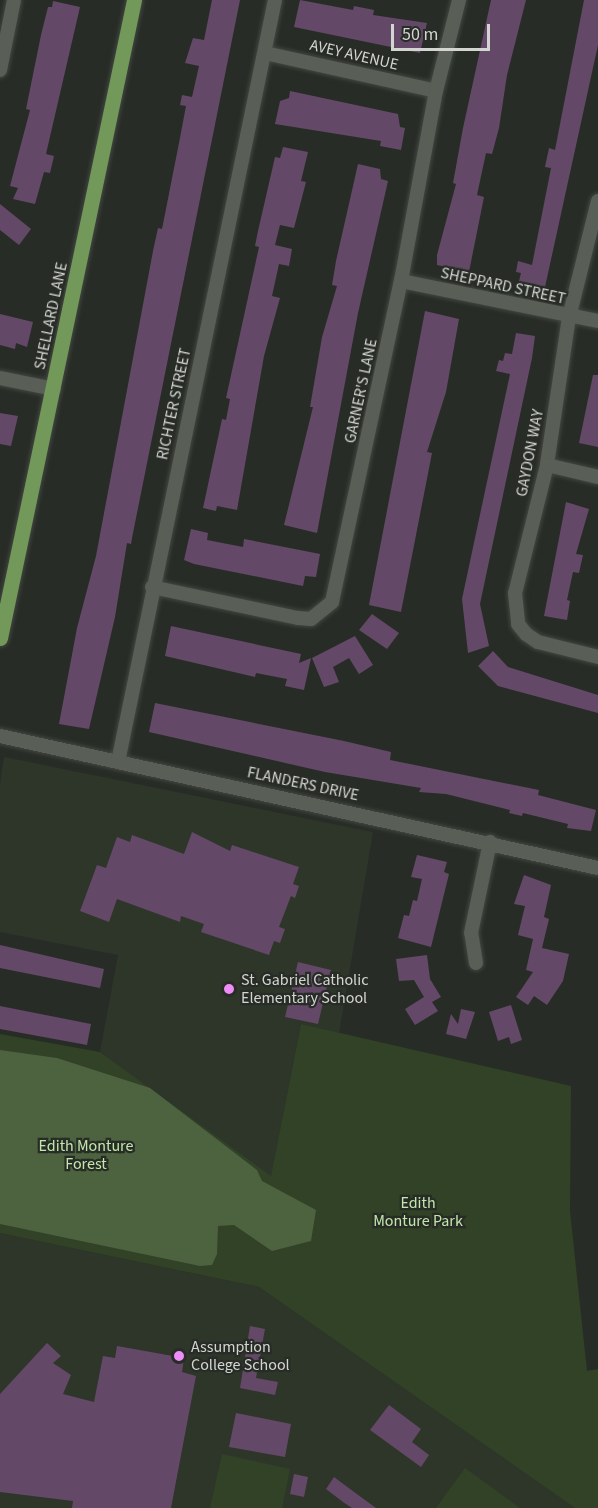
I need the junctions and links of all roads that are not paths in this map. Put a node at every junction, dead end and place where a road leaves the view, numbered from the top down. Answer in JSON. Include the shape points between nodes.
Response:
{"nodes":[{"id":1,"x":14,"y":0,"type":"edge"},
{"id":2,"x":134,"y":0,"type":"edge"},
{"id":3,"x":275,"y":0,"type":"edge"},
{"id":4,"x":459,"y":0,"type":"edge"},
{"id":5,"x":264,"y":53,"type":"junction"},
{"id":6,"x":0,"y":70,"type":"edge"},
{"id":7,"x":436,"y":91,"type":"junction"},
{"id":8,"x":598,"y":201,"type":"edge"},
{"id":9,"x":401,"y":281,"type":"junction"},
{"id":10,"x":569,"y":317,"type":"junction"},
{"id":11,"x":598,"y":321,"type":"edge"},
{"id":12,"x":0,"y":378,"type":"edge"},
{"id":13,"x":54,"y":389,"type":"junction"},
{"id":14,"x":547,"y":465,"type":"junction"},
{"id":15,"x":598,"y":477,"type":"edge"},
{"id":16,"x":152,"y":587,"type":"junction"},
{"id":17,"x":0,"y":638,"type":"edge"},
{"id":18,"x":598,"y":657,"type":"edge"},
{"id":19,"x":0,"y":736,"type":"edge"},
{"id":20,"x":118,"y":762,"type":"junction"},
{"id":21,"x":490,"y":842,"type":"junction"},
{"id":22,"x":598,"y":868,"type":"edge"},
{"id":23,"x":476,"y":963,"type":"dead end"}],
"edges":[{"from":1,"to":6,"type":"street"},
{"from":2,"to":13,"type":"main road","name":"SHELLARD LANE"},
{"from":3,"to":5,"type":"street","name":"RICHTER STREET"},
{"from":4,"to":7,"type":"street","name":"GARNER'S LANE"},
{"from":5,"to":7,"type":"street","name":"AVEY AVENUE"},
{"from":5,"to":16,"type":"street","name":"RICHTER STREET"},
{"from":7,"to":9,"type":"street","name":"GARNER'S LANE"},
{"from":8,"to":10,"type":"street","name":"GAYDON WAY"},
{"from":9,"to":10,"type":"street","name":"SHEPPARD STREET"},
{"from":9,"to":16,"type":"street","name":"GARNER'S LANE","via":[[332,602],[311,619],[298,618]]},
{"from":10,"to":11,"type":"street","name":"SHEPPARD STREET"},
{"from":10,"to":14,"type":"street","name":"GAYDON WAY"},
{"from":12,"to":13,"type":"street"},
{"from":13,"to":17,"type":"main road","name":"SHELLARD LANE"},
{"from":14,"to":15,"type":"street"},
{"from":14,"to":18,"type":"street","name":"GAYDON WAY","via":[[515,592],[518,624],[538,642]]},
{"from":16,"to":20,"type":"street","name":"RICHTER STREET"},
{"from":19,"to":20,"type":"street","name":"FLANDERS DRIVE"},
{"from":20,"to":21,"type":"street","name":"FLANDERS DRIVE"},
{"from":21,"to":22,"type":"street","name":"FLANDERS DRIVE"},
{"from":21,"to":23,"type":"street","via":[[471,933]]}]}
